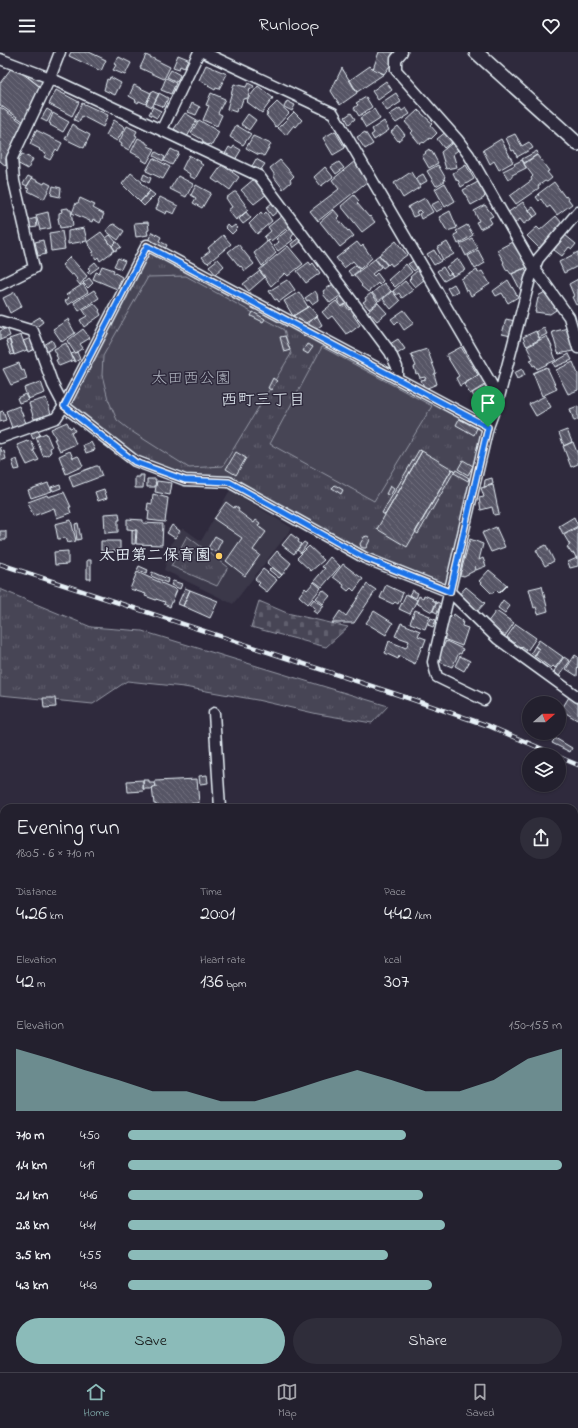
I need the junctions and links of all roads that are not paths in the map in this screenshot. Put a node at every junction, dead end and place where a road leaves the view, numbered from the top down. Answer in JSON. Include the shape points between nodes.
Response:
{"nodes":[{"id":1,"x":60,"y":52,"type":"edge"},
{"id":2,"x":199,"y":52,"type":"edge"},
{"id":3,"x":203,"y":52,"type":"edge"},
{"id":4,"x":402,"y":52,"type":"edge"},
{"id":5,"x":476,"y":52,"type":"edge"},
{"id":6,"x":0,"y":59,"type":"edge"},
{"id":7,"x":50,"y":78,"type":"junction"},
{"id":8,"x":162,"y":129,"type":"junction"},
{"id":9,"x":578,"y":144,"type":"edge"},
{"id":10,"x":578,"y":212,"type":"edge"},
{"id":11,"x":534,"y":268,"type":"junction"},
{"id":12,"x":0,"y":285,"type":"edge"},
{"id":13,"x":0,"y":321,"type":"edge"},
{"id":14,"x":578,"y":348,"type":"edge"},
{"id":15,"x":397,"y":377,"type":"junction"},
{"id":16,"x":499,"y":397,"type":"junction"},
{"id":17,"x":64,"y":406,"type":"junction"},
{"id":18,"x":488,"y":427,"type":"junction"},
{"id":19,"x":0,"y":438,"type":"edge"},
{"id":20,"x":450,"y":592,"type":"junction"},
{"id":21,"x":578,"y":697,"type":"edge"},
{"id":22,"x":484,"y":700,"type":"dead end"},
{"id":23,"x":214,"y":713,"type":"dead end"},
{"id":24,"x":220,"y":804,"type":"edge"}],
"edges":[{"from":1,"to":7,"type":"street"},
{"from":2,"to":8,"type":"street"},
{"from":3,"to":16,"type":"street","via":[[333,113]]},
{"from":4,"to":11,"type":"street","via":[[396,59],[396,70],[469,155]]},
{"from":5,"to":9,"type":"street"},
{"from":6,"to":7,"type":"street"},
{"from":7,"to":8,"type":"street"},
{"from":7,"to":12,"type":"street","via":[[12,158],[14,181],[34,268]]},
{"from":8,"to":15,"type":"street","via":[[259,176],[390,352],[397,367]]},
{"from":10,"to":11,"type":"street","via":[[538,259]]},
{"from":11,"to":14,"type":"street","via":[[569,317]]},
{"from":11,"to":16,"type":"street"},
{"from":13,"to":17,"type":"street","via":[[33,331],[53,385]]},
{"from":15,"to":17,"type":"street","via":[[147,246]]},
{"from":15,"to":18,"type":"street"},
{"from":16,"to":18,"type":"street"},
{"from":17,"to":19,"type":"street","via":[[56,418]]},
{"from":17,"to":20,"type":"street","via":[[135,462],[185,480],[229,482],[365,558]]},
{"from":18,"to":20,"type":"street"},
{"from":20,"to":21,"type":"street","via":[[498,640]]},
{"from":20,"to":22,"type":"street","via":[[433,662],[435,669],[438,677]]},
{"from":23,"to":24,"type":"street"}]}
